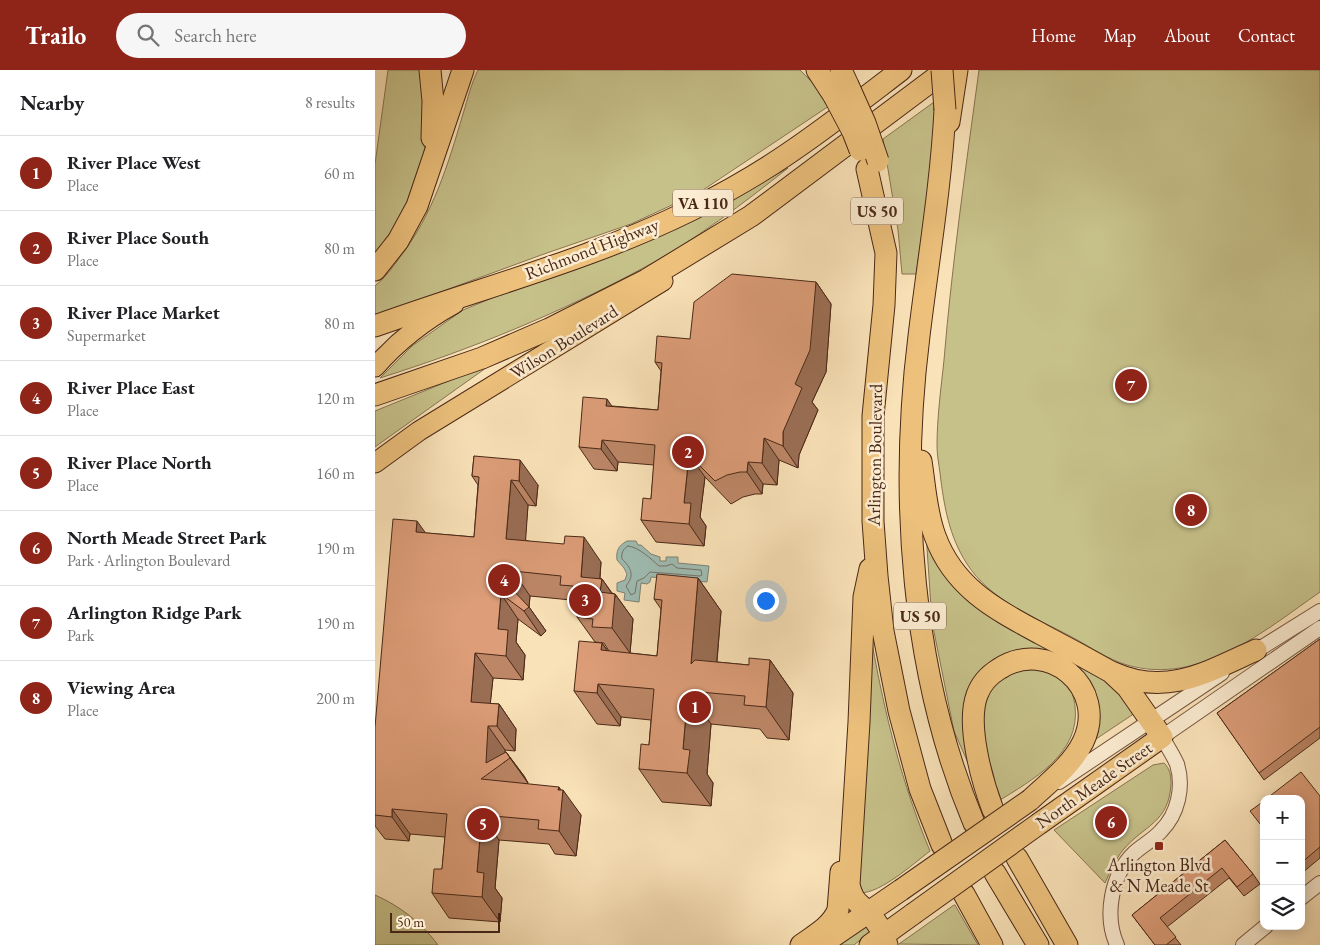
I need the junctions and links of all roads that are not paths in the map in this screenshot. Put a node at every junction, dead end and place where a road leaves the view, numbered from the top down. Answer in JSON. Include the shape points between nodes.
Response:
{"nodes":[{"id":1,"x":430,"y":70,"type":"edge"},
{"id":2,"x":463,"y":70,"type":"edge"},
{"id":3,"x":817,"y":70,"type":"edge"},
{"id":4,"x":901,"y":70,"type":"edge"},
{"id":5,"x":942,"y":70,"type":"edge"},
{"id":6,"x":946,"y":70,"type":"edge"},
{"id":7,"x":957,"y":70,"type":"edge"},
{"id":8,"x":841,"y":84,"type":"edge"},
{"id":9,"x":949,"y":107,"type":"junction"},
{"id":10,"x":427,"y":178,"type":"junction"},
{"id":11,"x":751,"y":216,"type":"junction"},
{"id":12,"x":375,"y":270,"type":"edge"},
{"id":13,"x":480,"y":290,"type":"junction"},
{"id":14,"x":375,"y":326,"type":"edge"},
{"id":15,"x":375,"y":367,"type":"edge"},
{"id":16,"x":375,"y":395,"type":"edge"},
{"id":17,"x":913,"y":402,"type":"junction"},
{"id":18,"x":375,"y":464,"type":"edge"},
{"id":19,"x":874,"y":548,"type":"junction"},
{"id":20,"x":1320,"y":611,"type":"edge"},
{"id":21,"x":1320,"y":628,"type":"edge"},
{"id":22,"x":1257,"y":650,"type":"junction"},
{"id":23,"x":1111,"y":672,"type":"junction"},
{"id":24,"x":1157,"y":729,"type":"junction"},
{"id":25,"x":855,"y":793,"type":"junction"},
{"id":26,"x":1030,"y":800,"type":"junction"},
{"id":27,"x":993,"y":810,"type":"dead end"},
{"id":28,"x":974,"y":823,"type":"dead end"},
{"id":29,"x":941,"y":845,"type":"dead end"},
{"id":30,"x":1017,"y":858,"type":"dead end"},
{"id":31,"x":995,"y":872,"type":"dead end"},
{"id":32,"x":1320,"y":883,"type":"edge"},
{"id":33,"x":964,"y":894,"type":"dead end"},
{"id":34,"x":1305,"y":895,"type":"edge"},
{"id":35,"x":869,"y":912,"type":"junction"},
{"id":36,"x":1262,"y":930,"type":"edge"},
{"id":37,"x":880,"y":941,"type":"edge"},
{"id":38,"x":801,"y":945,"type":"edge"},
{"id":39,"x":820,"y":945,"type":"edge"},
{"id":40,"x":992,"y":945,"type":"edge"},
{"id":41,"x":1037,"y":945,"type":"edge"},
{"id":42,"x":1067,"y":945,"type":"edge"},
{"id":43,"x":1117,"y":945,"type":"edge"},
{"id":44,"x":1243,"y":945,"type":"edge"}],
"edges":[{"from":1,"to":10,"type":"highway","via":[[433,115]]},
{"from":2,"to":10,"type":"highway"},
{"from":3,"to":8,"type":"highway","name":"Arlington Boulevard","number":"US 50"},
{"from":4,"to":13,"type":"highway","name":"Richmond Highway","number":"VA 110","via":[[786,156],[689,210],[585,254]]},
{"from":5,"to":9,"type":"highway","name":"Arlington Boulevard","number":"US 50","bridge":true},
{"from":6,"to":11,"type":"highway","number":"VA 110"},
{"from":7,"to":9,"type":"highway"},
{"from":8,"to":19,"type":"highway","name":"Arlington Boulevard","number":"US 50","bridge":true,"via":[[853,132],[872,165],[886,253],[885,305],[873,416]]},
{"from":9,"to":17,"type":"highway","name":"Arlington Boulevard","number":"US 50"},
{"from":10,"to":12,"type":"highway","via":[[408,224]]},
{"from":11,"to":16,"type":"highway","via":[[647,280],[549,328],[482,358]]},
{"from":11,"to":18,"type":"main road","name":"Wilson Boulevard","number":"VA 110","via":[[684,268],[419,431]]},
{"from":13,"to":14,"type":"highway","name":"Richmond Highway"},
{"from":13,"to":15,"type":"main road","number":"VA 110","via":[[439,312],[402,340]]},
{"from":17,"to":23,"type":"highway","via":[[930,518],[940,547],[956,573],[989,605]]},
{"from":17,"to":28,"type":"highway","name":"Arlington Boulevard","number":"US 50","via":[[911,512],[922,628],[941,726]]},
{"from":19,"to":25,"type":"highway","via":[[864,597]]},
{"from":19,"to":29,"type":"highway","name":"Arlington Boulevard","number":"US 50","via":[[883,630],[899,711],[912,764]]},
{"from":20,"to":22,"type":"street","name":"North Meade Street"},
{"from":21,"to":24,"type":"street","name":"North Meade Street"},
{"from":22,"to":23,"type":"highway","via":[[1179,682],[1143,682]]},
{"from":22,"to":24,"type":"street","name":"North Meade Street"},
{"from":23,"to":24,"type":"highway","via":[[1127,687]]},
{"from":24,"to":26,"type":"street","name":"North Meade Street"},
{"from":24,"to":37,"type":"highway","name":"North Meade Street","bridge":true,"via":[[1040,823]]},
{"from":24,"to":43,"type":"street","via":[[1178,770],[1178,802],[1166,826],[1134,854],[1120,872],[1110,912]]},
{"from":25,"to":35,"type":"highway","via":[[849,885],[855,901]]},
{"from":25,"to":38,"type":"highway","via":[[843,836],[838,910],[829,925]]},
{"from":26,"to":27,"type":"highway","via":[[1073,759],[1087,732],[1089,716],[1087,699],[1073,676],[1061,666],[1034,658],[1013,661],[1000,668],[985,680],[977,696],[973,720],[977,752]]},
{"from":26,"to":35,"type":"highway","name":"North Meade Street","bridge":true},
{"from":30,"to":42,"type":"highway"},
{"from":31,"to":41,"type":"highway"},
{"from":32,"to":34,"type":"street"},
{"from":33,"to":40,"type":"highway"},
{"from":35,"to":37,"type":"highway"},
{"from":35,"to":39,"type":"highway","name":"North Meade Street"},
{"from":36,"to":44,"type":"street"}]}
